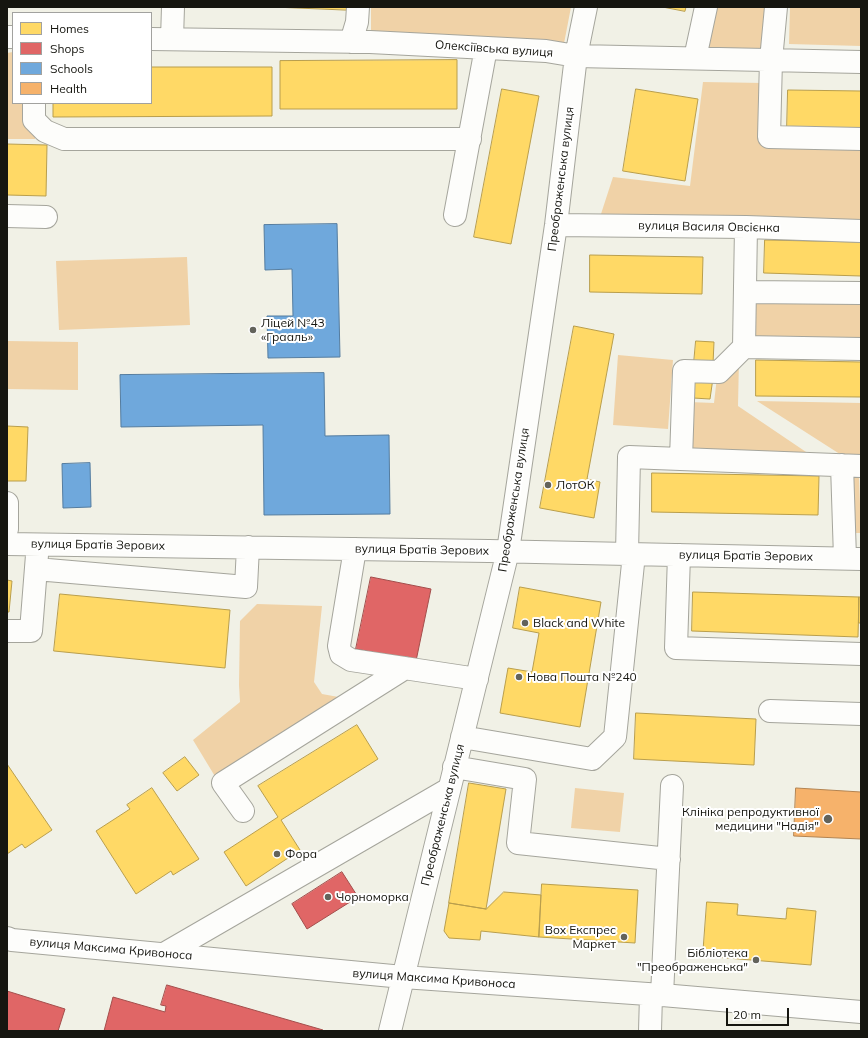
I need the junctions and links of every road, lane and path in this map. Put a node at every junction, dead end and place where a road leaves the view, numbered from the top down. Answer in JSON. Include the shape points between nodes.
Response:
{"nodes":[{"id":1,"x":172,"y":7,"type":"edge"},
{"id":2,"x":358,"y":7,"type":"edge"},
{"id":3,"x":586,"y":7,"type":"edge"},
{"id":4,"x":706,"y":7,"type":"edge"},
{"id":5,"x":776,"y":7,"type":"edge"},
{"id":6,"x":162,"y":39,"type":"edge"},
{"id":7,"x":351,"y":42,"type":"junction"},
{"id":8,"x":486,"y":48,"type":"junction"},
{"id":9,"x":576,"y":56,"type":"junction"},
{"id":10,"x":695,"y":58,"type":"junction"},
{"id":11,"x":771,"y":60,"type":"junction"},
{"id":12,"x":861,"y":62,"type":"edge"},
{"id":13,"x":34,"y":104,"type":"edge"},
{"id":14,"x":861,"y":138,"type":"edge"},
{"id":15,"x":470,"y":139,"type":"junction"},
{"id":16,"x":456,"y":215,"type":"dead end"},
{"id":17,"x":7,"y":216,"type":"edge"},
{"id":18,"x":46,"y":217,"type":"dead end"},
{"id":19,"x":556,"y":225,"type":"junction"},
{"id":20,"x":746,"y":227,"type":"junction"},
{"id":21,"x":861,"y":231,"type":"edge"},
{"id":22,"x":745,"y":292,"type":"junction"},
{"id":23,"x":861,"y":293,"type":"edge"},
{"id":24,"x":744,"y":347,"type":"junction"},
{"id":25,"x":861,"y":349,"type":"edge"},
{"id":26,"x":681,"y":459,"type":"junction"},
{"id":27,"x":852,"y":466,"type":"edge"},
{"id":28,"x":7,"y":503,"type":"edge"},
{"id":29,"x":7,"y":529,"type":"edge"},
{"id":30,"x":7,"y":544,"type":"edge"},
{"id":31,"x":38,"y":544,"type":"junction"},
{"id":32,"x":248,"y":547,"type":"junction"},
{"id":33,"x":356,"y":549,"type":"junction"},
{"id":34,"x":508,"y":551,"type":"junction"},
{"id":35,"x":630,"y":554,"type":"junction"},
{"id":36,"x":679,"y":555,"type":"junction"},
{"id":37,"x":853,"y":558,"type":"edge"},
{"id":38,"x":36,"y":569,"type":"junction"},
{"id":39,"x":7,"y":631,"type":"edge"},
{"id":40,"x":861,"y":654,"type":"edge"},
{"id":41,"x":405,"y":668,"type":"junction"},
{"id":42,"x":476,"y":679,"type":"junction"},
{"id":43,"x":770,"y":711,"type":"dead end"},
{"id":44,"x":861,"y":713,"type":"edge"},
{"id":45,"x":462,"y":737,"type":"junction"},
{"id":46,"x":454,"y":767,"type":"junction"},
{"id":47,"x":672,"y":786,"type":"dead end"},
{"id":48,"x":449,"y":789,"type":"junction"},
{"id":49,"x":243,"y":811,"type":"dead end"},
{"id":50,"x":669,"y":859,"type":"junction"},
{"id":51,"x":7,"y":938,"type":"edge"},
{"id":52,"x":164,"y":954,"type":"junction"},
{"id":53,"x":403,"y":977,"type":"junction"},
{"id":54,"x":657,"y":995,"type":"junction"},
{"id":55,"x":861,"y":1012,"type":"edge"},
{"id":56,"x":390,"y":1031,"type":"edge"},
{"id":57,"x":650,"y":1031,"type":"edge"}],
"edges":[{"from":1,"to":6,"type":"street"},
{"from":2,"to":7,"type":"street"},
{"from":3,"to":9,"type":"street","name":"Преображенська вулиця"},
{"from":4,"to":10,"type":"street"},
{"from":5,"to":11,"type":"street"},
{"from":6,"to":7,"type":"street","name":"Олексіївська вулиця"},
{"from":7,"to":8,"type":"street","name":"Олексіївська вулиця"},
{"from":8,"to":9,"type":"street","name":"Олексіївська вулиця","via":[[546,51]]},
{"from":8,"to":15,"type":"street"},
{"from":9,"to":10,"type":"street","name":"Олексіївська вулиця"},
{"from":9,"to":19,"type":"street","name":"Преображенська вулиця"},
{"from":10,"to":11,"type":"street","name":"Олексіївська вулиця"},
{"from":11,"to":12,"type":"street","name":"Олексіївська вулиця"},
{"from":11,"to":14,"type":"street","via":[[769,137]]},
{"from":13,"to":15,"type":"street","via":[[34,120],[45,131],[64,139]]},
{"from":15,"to":16,"type":"street"},
{"from":17,"to":18,"type":"street"},
{"from":19,"to":20,"type":"street","name":"вулиця Василя Овсієнка"},
{"from":19,"to":34,"type":"street","name":"Преображенська вулиця"},
{"from":20,"to":21,"type":"street","name":"вулиця Василя Овсієнка"},
{"from":20,"to":22,"type":"street"},
{"from":22,"to":23,"type":"street"},
{"from":22,"to":24,"type":"street"},
{"from":24,"to":25,"type":"street"},
{"from":24,"to":26,"type":"street","via":[[719,372],[684,371]]},
{"from":26,"to":27,"type":"street"},
{"from":26,"to":35,"type":"street","via":[[629,457]]},
{"from":27,"to":37,"type":"street"},
{"from":28,"to":29,"type":"street"},
{"from":30,"to":31,"type":"street","name":"вулиця Братів Зерових"},
{"from":31,"to":32,"type":"street","name":"вулиця Братів Зерових"},
{"from":31,"to":38,"type":"street"},
{"from":32,"to":33,"type":"street","name":"вулиця Братів Зерових"},
{"from":32,"to":38,"type":"street","via":[[246,587]]},
{"from":33,"to":34,"type":"street","name":"вулиця Братів Зерових"},
{"from":33,"to":41,"type":"street","via":[[339,646],[341,654],[351,660]]},
{"from":34,"to":35,"type":"street","name":"вулиця Братів Зерових"},
{"from":34,"to":42,"type":"street","name":"Преображенська вулиця"},
{"from":35,"to":36,"type":"street","name":"вулиця Братів Зерових"},
{"from":35,"to":45,"type":"street","via":[[616,737],[592,759]]},
{"from":36,"to":37,"type":"street","name":"вулиця Братів Зерових"},
{"from":36,"to":40,"type":"street","via":[[676,648]]},
{"from":38,"to":39,"type":"street","via":[[31,631]]},
{"from":41,"to":42,"type":"street"},
{"from":41,"to":49,"type":"street","via":[[223,783]]},
{"from":42,"to":45,"type":"street","name":"Преображенська вулиця"},
{"from":43,"to":44,"type":"street"},
{"from":45,"to":46,"type":"street","name":"Преображенська вулиця"},
{"from":46,"to":48,"type":"street","name":"Преображенська вулиця"},
{"from":46,"to":50,"type":"street","via":[[525,779],[518,843]]},
{"from":47,"to":50,"type":"street"},
{"from":48,"to":52,"type":"street"},
{"from":48,"to":53,"type":"street","name":"Преображенська вулиця"},
{"from":50,"to":54,"type":"street"},
{"from":51,"to":52,"type":"street","name":"вулиця Максима Кривоноса"},
{"from":52,"to":53,"type":"street","name":"вулиця Максима Кривоноса"},
{"from":53,"to":54,"type":"street","name":"вулиця Максима Кривоноса"},
{"from":53,"to":56,"type":"street","name":"Преображенська вулиця"},
{"from":54,"to":55,"type":"street","name":"вулиця Максима Кривоноса"},
{"from":54,"to":57,"type":"street"}]}
